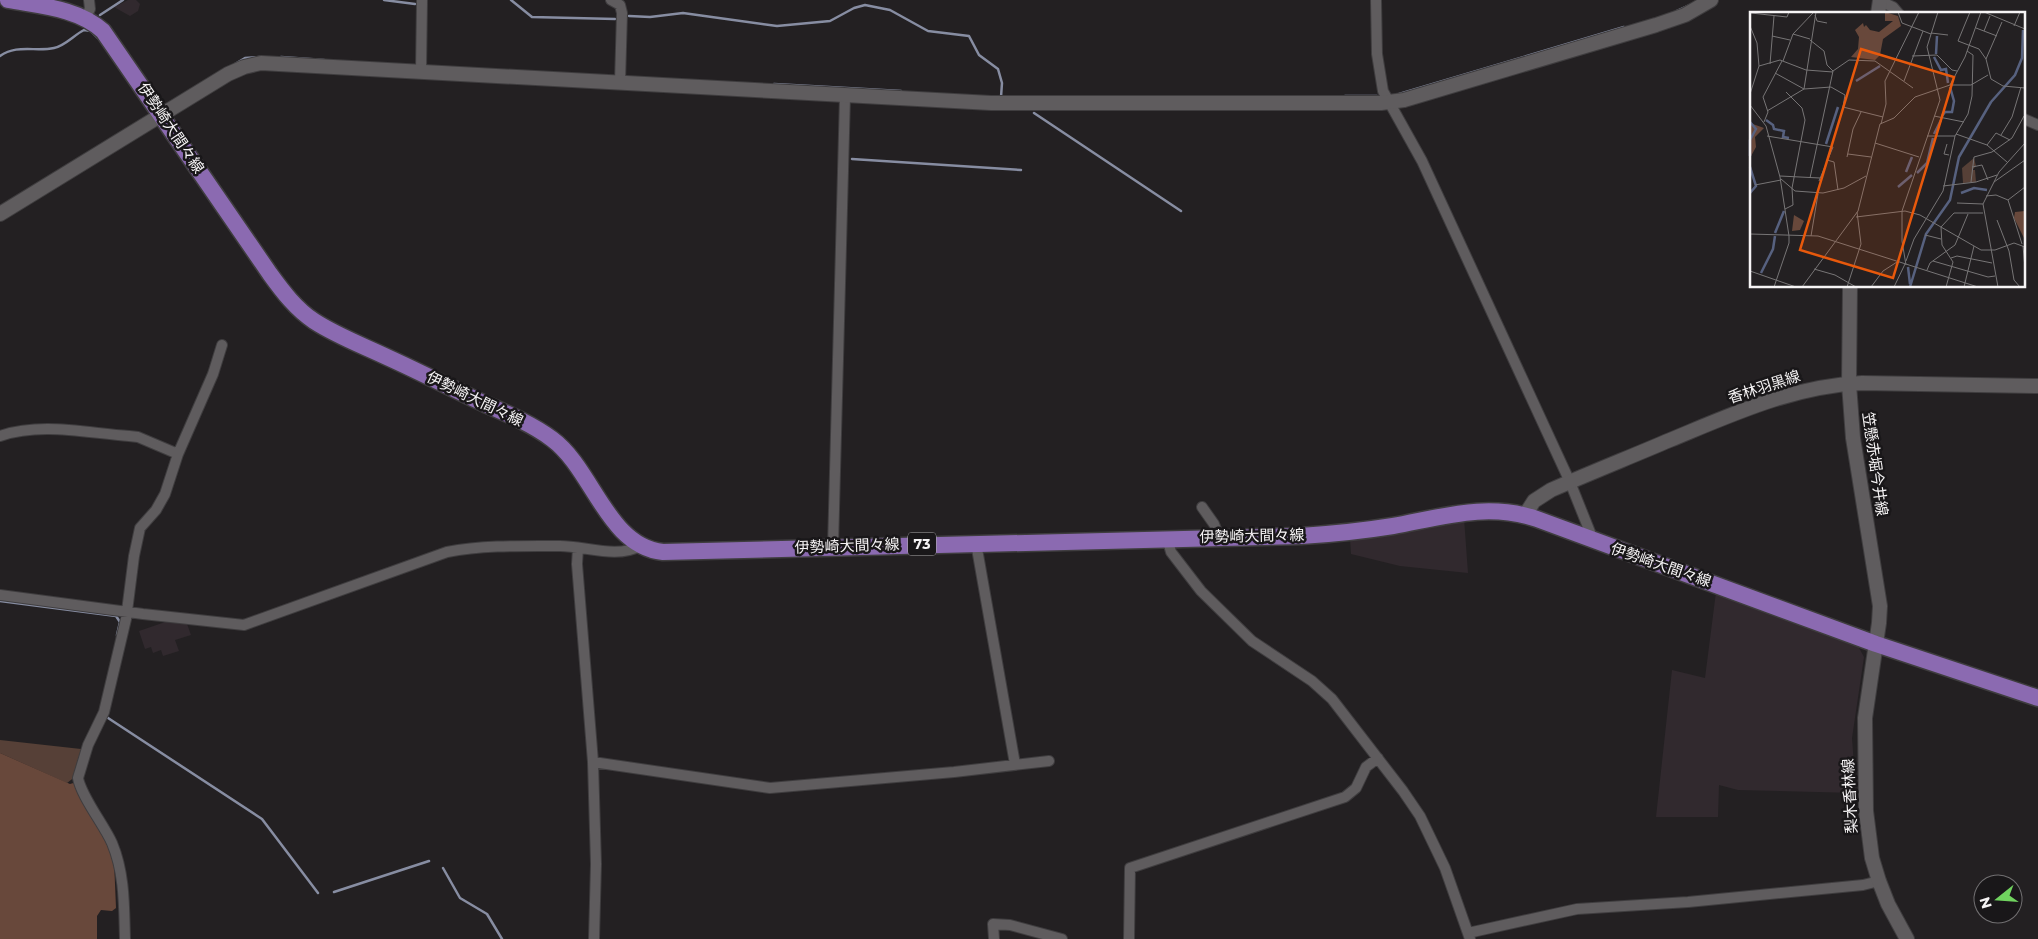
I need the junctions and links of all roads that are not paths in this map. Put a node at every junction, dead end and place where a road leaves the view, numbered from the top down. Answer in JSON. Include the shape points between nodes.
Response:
{"nodes":[{"id":1,"x":8,"y":0,"type":"edge"},
{"id":2,"x":89,"y":0,"type":"edge"},
{"id":3,"x":422,"y":0,"type":"edge"},
{"id":4,"x":611,"y":0,"type":"edge"},
{"id":5,"x":1376,"y":0,"type":"edge"},
{"id":6,"x":1711,"y":0,"type":"edge"},
{"id":7,"x":1879,"y":5,"type":"edge"},
{"id":8,"x":1897,"y":12,"type":"edge"},
{"id":9,"x":85,"y":18,"type":"junction"},
{"id":10,"x":421,"y":72,"type":"junction"},
{"id":11,"x":620,"y":82,"type":"junction"},
{"id":12,"x":845,"y":96,"type":"junction"},
{"id":13,"x":1388,"y":103,"type":"junction"},
{"id":14,"x":163,"y":116,"type":"junction"},
{"id":15,"x":2026,"y":119,"type":"edge"},
{"id":16,"x":2038,"y":125,"type":"edge"},
{"id":17,"x":0,"y":214,"type":"edge"},
{"id":18,"x":1850,"y":288,"type":"edge"},
{"id":19,"x":222,"y":345,"type":"dead end"},
{"id":20,"x":1849,"y":384,"type":"junction"},
{"id":21,"x":2038,"y":386,"type":"edge"},
{"id":22,"x":0,"y":436,"type":"edge"},
{"id":23,"x":178,"y":454,"type":"junction"},
{"id":24,"x":1570,"y":482,"type":"junction"},
{"id":25,"x":1202,"y":507,"type":"dead end"},
{"id":26,"x":1525,"y":515,"type":"junction"},
{"id":27,"x":1219,"y":537,"type":"junction"},
{"id":28,"x":1167,"y":538,"type":"junction"},
{"id":29,"x":1589,"y":540,"type":"junction"},
{"id":30,"x":976,"y":543,"type":"junction"},
{"id":31,"x":640,"y":546,"type":"junction"},
{"id":32,"x":833,"y":547,"type":"junction"},
{"id":33,"x":578,"y":548,"type":"junction"},
{"id":34,"x":0,"y":595,"type":"edge"},
{"id":35,"x":127,"y":611,"type":"junction"},
{"id":36,"x":1876,"y":644,"type":"junction"},
{"id":37,"x":2038,"y":698,"type":"edge"},
{"id":38,"x":1378,"y":758,"type":"junction"},
{"id":39,"x":1050,"y":761,"type":"dead end"},
{"id":40,"x":592,"y":762,"type":"junction"},
{"id":41,"x":1015,"y":764,"type":"junction"},
{"id":42,"x":1878,"y":881,"type":"junction"},
{"id":43,"x":1469,"y":936,"type":"edge"},
{"id":44,"x":125,"y":939,"type":"edge"},
{"id":45,"x":594,"y":939,"type":"edge"},
{"id":46,"x":994,"y":939,"type":"edge"},
{"id":47,"x":1062,"y":939,"type":"edge"},
{"id":48,"x":1129,"y":939,"type":"edge"},
{"id":49,"x":1907,"y":939,"type":"edge"}],
"edges":[{"from":1,"to":9,"type":"main road","name":"伊勢崎大間々線","number":"73"},
{"from":2,"to":9,"type":"street","via":[[90,9]]},
{"from":3,"to":10,"type":"street"},
{"from":4,"to":11,"type":"street","via":[[620,5],[622,13]]},
{"from":5,"to":13,"type":"street","via":[[1378,71]]},
{"from":6,"to":13,"type":"street","via":[[1663,23]]},
{"from":7,"to":8,"type":"street","via":[[1892,7]]},
{"from":9,"to":14,"type":"main road","name":"伊勢崎大間々線","number":"73","via":[[107,35]]},
{"from":10,"to":11,"type":"street"},
{"from":10,"to":14,"type":"street","via":[[251,64],[228,74]]},
{"from":11,"to":12,"type":"street"},
{"from":12,"to":13,"type":"street","via":[[1011,104]]},
{"from":12,"to":32,"type":"street"},
{"from":13,"to":24,"type":"street","via":[[1422,161]]},
{"from":14,"to":17,"type":"street"},
{"from":14,"to":31,"type":"main road","name":"伊勢崎大間々線","number":"73","via":[[270,274],[297,307],[337,333],[552,438],[621,529]]},
{"from":15,"to":16,"type":"street"},
{"from":18,"to":20,"type":"street","name":"笠懸赤堀今井線"},
{"from":19,"to":23,"type":"street","via":[[213,374]]},
{"from":20,"to":21,"type":"street","name":"香林羽黒線"},
{"from":20,"to":24,"type":"street","name":"香林羽黒線","via":[[1770,399]]},
{"from":20,"to":36,"type":"street","name":"笠懸赤堀今井線","via":[[1857,468],[1879,590]]},
{"from":22,"to":23,"type":"street","via":[[28,429],[129,436]]},
{"from":23,"to":35,"type":"street","via":[[165,494],[140,528]]},
{"from":24,"to":26,"type":"street","name":"香林羽黒線","via":[[1541,495]]},
{"from":24,"to":29,"type":"street","via":[[1590,532]]},
{"from":25,"to":27,"type":"street"},
{"from":26,"to":27,"type":"main road","name":"伊勢崎大間々線","number":"73","via":[[1478,510],[1332,534]]},
{"from":26,"to":29,"type":"main road","name":"伊勢崎大間々線","number":"73"},
{"from":27,"to":28,"type":"main road","name":"伊勢崎大間々線","number":"73"},
{"from":28,"to":30,"type":"main road","name":"伊勢崎大間々線","number":"73"},
{"from":28,"to":38,"type":"street","via":[[1171,552],[1202,591],[1252,641],[1321,688]]},
{"from":29,"to":36,"type":"main road","name":"伊勢崎大間々線","number":"73"},
{"from":30,"to":32,"type":"main road","name":"伊勢崎大間々線","number":"73"},
{"from":30,"to":41,"type":"street"},
{"from":31,"to":32,"type":"main road","name":"伊勢崎大間々線","number":"73","via":[[663,552]]},
{"from":31,"to":33,"type":"street","via":[[634,550],[619,551]]},
{"from":33,"to":35,"type":"street","via":[[520,547],[447,552],[244,625]]},
{"from":33,"to":40,"type":"street"},
{"from":34,"to":35,"type":"street"},
{"from":35,"to":44,"type":"street","via":[[104,712],[78,778],[118,861]]},
{"from":36,"to":37,"type":"main road","name":"伊勢崎大間々線","number":"73"},
{"from":36,"to":42,"type":"street","name":"梨木香林線","via":[[1865,718],[1864,754],[1870,844]]},
{"from":38,"to":43,"type":"street","via":[[1420,816],[1445,868]]},
{"from":38,"to":48,"type":"street","via":[[1366,767],[1356,788],[1345,797],[1130,868]]},
{"from":39,"to":41,"type":"street"},
{"from":40,"to":41,"type":"street","via":[[770,788]]},
{"from":40,"to":45,"type":"street","via":[[596,864]]},
{"from":42,"to":43,"type":"street","via":[[1766,895],[1577,909]]},
{"from":42,"to":49,"type":"street","name":"梨木香林線"},
{"from":46,"to":47,"type":"street","via":[[993,924],[1010,925]]}]}
